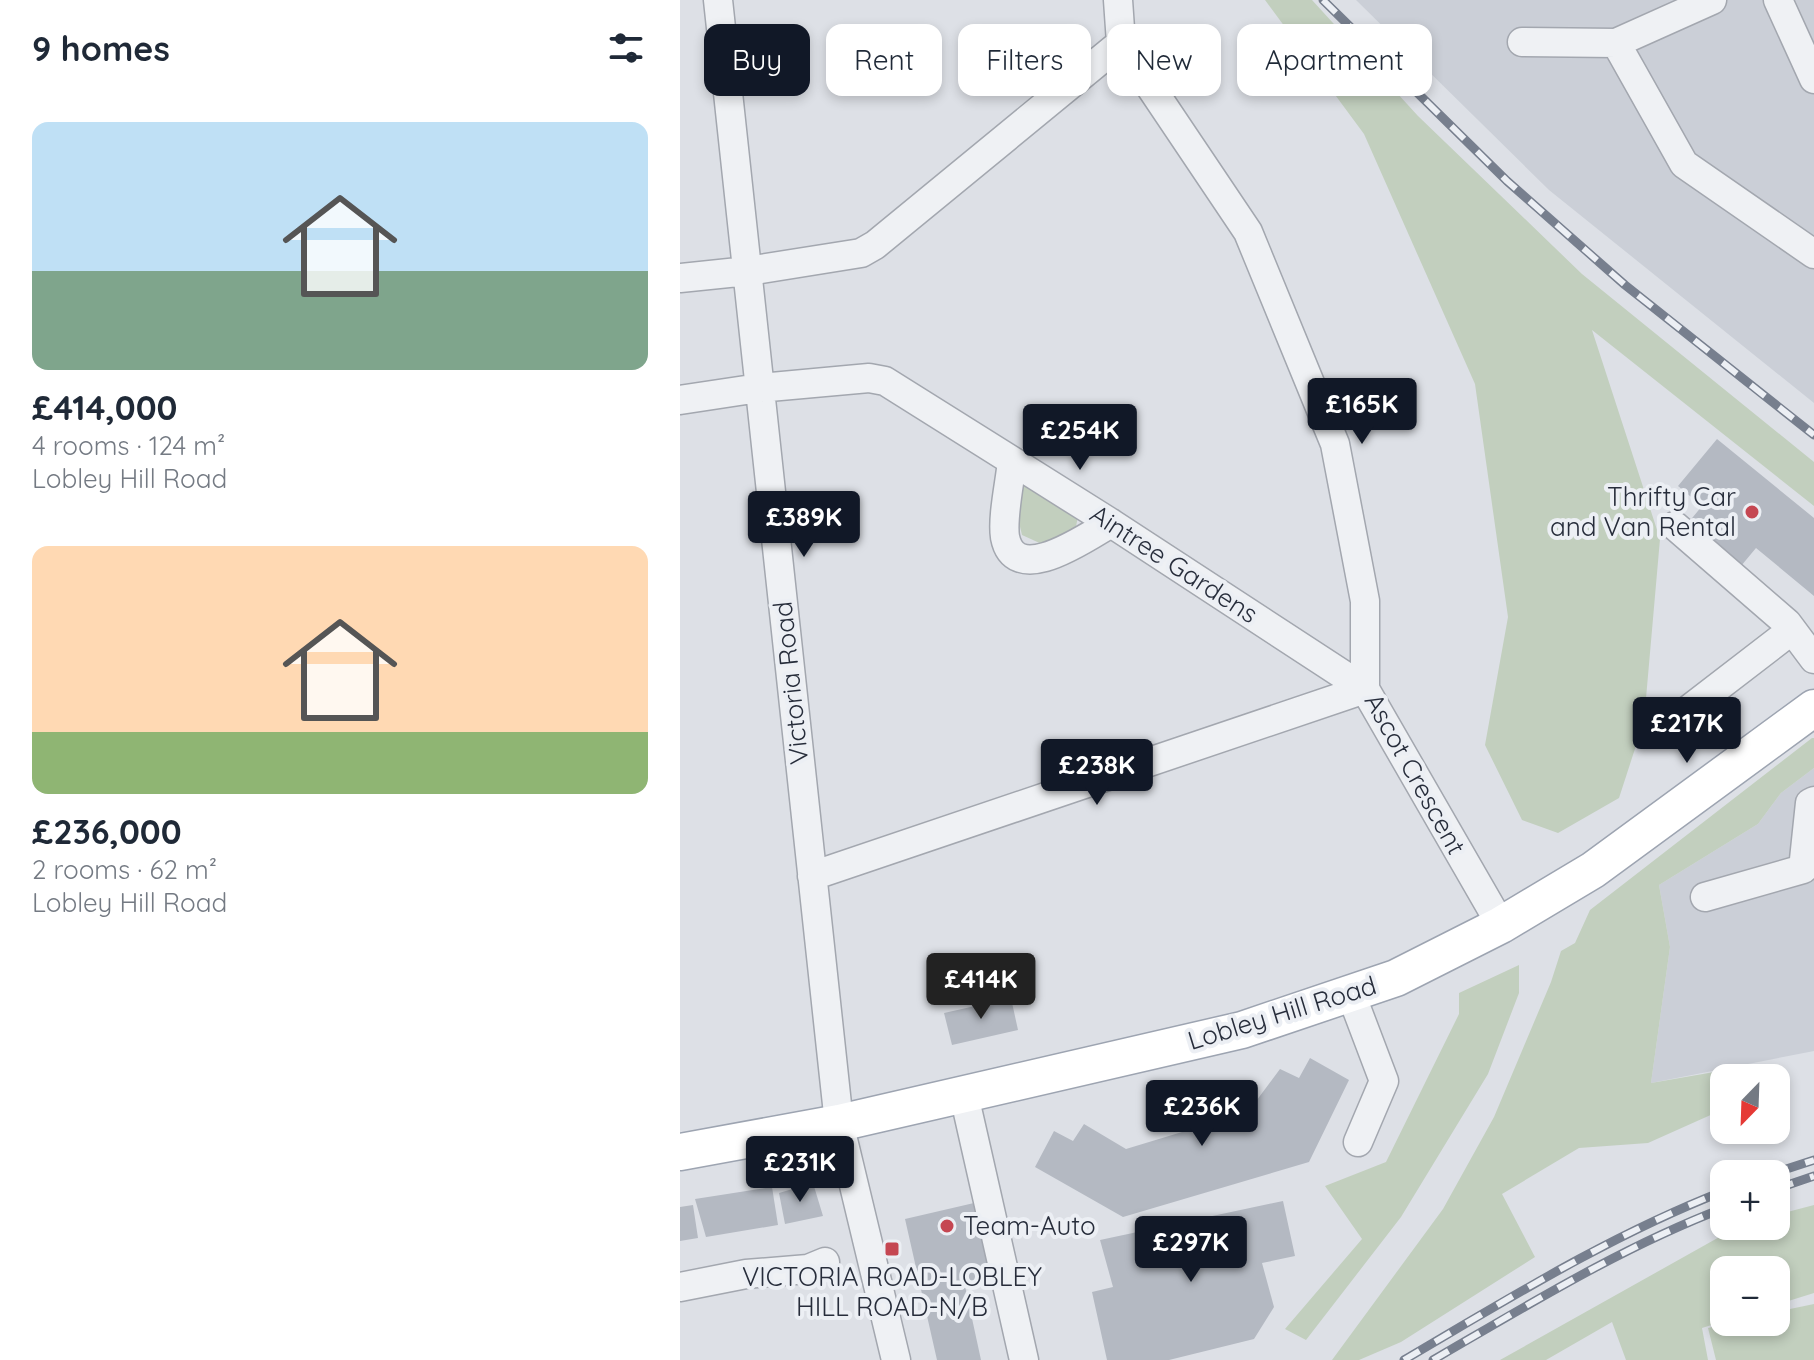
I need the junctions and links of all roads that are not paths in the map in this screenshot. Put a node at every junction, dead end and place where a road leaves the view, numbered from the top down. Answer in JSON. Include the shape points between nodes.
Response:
{"nodes":[{"id":1,"x":718,"y":0,"type":"edge"},
{"id":2,"x":1118,"y":0,"type":"edge"},
{"id":3,"x":1712,"y":0,"type":"edge"},
{"id":4,"x":1778,"y":0,"type":"edge"},
{"id":5,"x":1120,"y":24,"type":"edge"},
{"id":6,"x":1522,"y":42,"type":"dead end"},
{"id":7,"x":1616,"y":43,"type":"junction"},
{"id":8,"x":1107,"y":54,"type":"edge"},
{"id":9,"x":1814,"y":79,"type":"edge"},
{"id":10,"x":1157,"y":96,"type":"edge"},
{"id":11,"x":1814,"y":254,"type":"edge"},
{"id":12,"x":748,"y":271,"type":"junction"},
{"id":13,"x":680,"y":278,"type":"edge"},
{"id":14,"x":759,"y":388,"type":"junction"},
{"id":15,"x":680,"y":400,"type":"edge"},
{"id":16,"x":1012,"y":461,"type":"junction"},
{"id":17,"x":1111,"y":523,"type":"junction"},
{"id":18,"x":1675,"y":526,"type":"dead end"},
{"id":19,"x":1792,"y":630,"type":"junction"},
{"id":20,"x":1814,"y":659,"type":"edge"},
{"id":21,"x":1365,"y":689,"type":"junction"},
{"id":22,"x":1814,"y":708,"type":"edge"},
{"id":23,"x":1688,"y":710,"type":"dead end"},
{"id":24,"x":1814,"y":801,"type":"edge"},
{"id":25,"x":812,"y":876,"type":"junction"},
{"id":26,"x":1705,"y":897,"type":"dead end"},
{"id":27,"x":1501,"y":925,"type":"junction"},
{"id":28,"x":1351,"y":994,"type":"junction"},
{"id":29,"x":964,"y":1095,"type":"junction"},
{"id":30,"x":839,"y":1123,"type":"junction"},
{"id":31,"x":1358,"y":1142,"type":"dead end"},
{"id":32,"x":680,"y":1152,"type":"edge"},
{"id":33,"x":825,"y":1262,"type":"dead end"},
{"id":34,"x":680,"y":1287,"type":"edge"},
{"id":35,"x":896,"y":1360,"type":"edge"},
{"id":36,"x":1024,"y":1360,"type":"edge"}],
"edges":[{"from":1,"to":12,"type":"street","name":"Victoria Road"},
{"from":2,"to":5,"type":"street","name":"Ascot Crescent"},
{"from":3,"to":7,"type":"street"},
{"from":4,"to":9,"type":"street"},
{"from":6,"to":7,"type":"street"},
{"from":7,"to":11,"type":"street","via":[[1684,164]]},
{"from":8,"to":12,"type":"street","via":[[875,245],[844,258]]},
{"from":10,"to":21,"type":"street","name":"Ascot Crescent","via":[[1248,232],[1335,444],[1365,601]]},
{"from":12,"to":13,"type":"street"},
{"from":12,"to":14,"type":"street","name":"Victoria Road"},
{"from":14,"to":15,"type":"street","name":"Aintree Gardens"},
{"from":14,"to":16,"type":"street","name":"Aintree Gardens","via":[[885,381]]},
{"from":14,"to":25,"type":"street","name":"Victoria Road"},
{"from":16,"to":17,"type":"street","name":"Aintree Gardens"},
{"from":16,"to":17,"type":"street","via":[[1004,534],[1018,556],[1048,558]]},
{"from":17,"to":21,"type":"street","name":"Aintree Gardens"},
{"from":18,"to":19,"type":"street"},
{"from":19,"to":20,"type":"street"},
{"from":19,"to":23,"type":"street"},
{"from":21,"to":25,"type":"street"},
{"from":21,"to":27,"type":"street","name":"Ascot Crescent"},
{"from":22,"to":27,"type":"main road","name":"Lobley Hill Road","via":[[1621,851]]},
{"from":24,"to":26,"type":"street","via":[[1803,869]]},
{"from":25,"to":30,"type":"street","name":"Victoria Road"},
{"from":27,"to":28,"type":"main road","name":"Lobley Hill Road","via":[[1396,978]]},
{"from":28,"to":29,"type":"main road","name":"Lobley Hill Road","via":[[1242,1030]]},
{"from":28,"to":31,"type":"street","via":[[1384,1081]]},
{"from":29,"to":30,"type":"main road","name":"Lobley Hill Road"},
{"from":29,"to":36,"type":"street"},
{"from":30,"to":32,"type":"main road","name":"Lobley Hill Road"},
{"from":30,"to":35,"type":"street","name":"Victoria Road"},
{"from":33,"to":34,"type":"street","via":[[808,1269]]}]}
